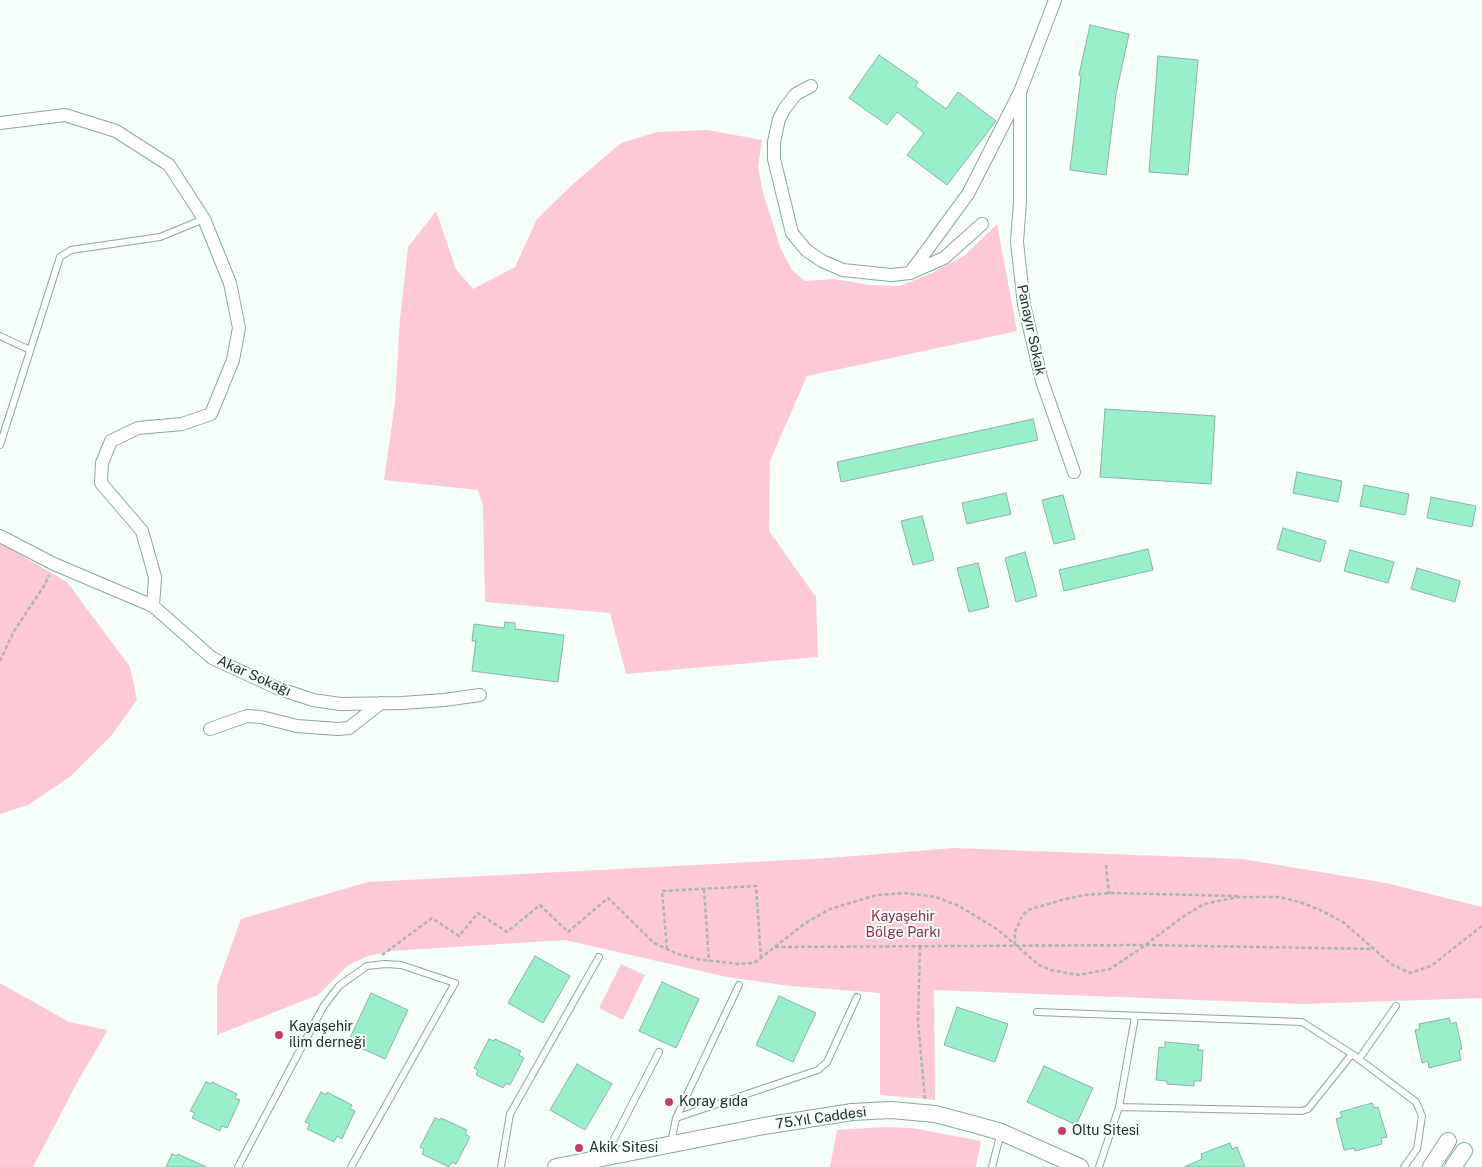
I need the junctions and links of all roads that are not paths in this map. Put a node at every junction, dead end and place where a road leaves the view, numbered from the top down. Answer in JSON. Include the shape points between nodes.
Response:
{"nodes":[{"id":1,"x":1055,"y":0,"type":"edge"},
{"id":2,"x":811,"y":86,"type":"dead end"},
{"id":3,"x":1020,"y":92,"type":"junction"},
{"id":4,"x":0,"y":123,"type":"edge"},
{"id":5,"x":204,"y":219,"type":"junction"},
{"id":6,"x":982,"y":224,"type":"dead end"},
{"id":7,"x":910,"y":273,"type":"junction"},
{"id":8,"x":0,"y":336,"type":"edge"},
{"id":9,"x":30,"y":350,"type":"junction"},
{"id":10,"x":0,"y":445,"type":"edge"},
{"id":11,"x":1074,"y":472,"type":"dead end"},
{"id":12,"x":0,"y":536,"type":"edge"},
{"id":13,"x":153,"y":606,"type":"junction"},
{"id":14,"x":480,"y":695,"type":"dead end"},
{"id":15,"x":381,"y":703,"type":"junction"},
{"id":16,"x":210,"y":729,"type":"dead end"},
{"id":17,"x":599,"y":958,"type":"dead end"},
{"id":18,"x":739,"y":985,"type":"dead end"},
{"id":19,"x":857,"y":997,"type":"dead end"},
{"id":20,"x":1396,"y":1006,"type":"dead end"},
{"id":21,"x":1037,"y":1012,"type":"dead end"},
{"id":22,"x":1135,"y":1017,"type":"junction"},
{"id":23,"x":658,"y":1052,"type":"dead end"},
{"id":24,"x":1352,"y":1054,"type":"junction"},
{"id":25,"x":1359,"y":1059,"type":"junction"},
{"id":26,"x":1119,"y":1107,"type":"junction"},
{"id":27,"x":676,"y":1118,"type":"junction"},
{"id":28,"x":1001,"y":1132,"type":"junction"},
{"id":29,"x":1448,"y":1141,"type":"dead end"},
{"id":30,"x":671,"y":1145,"type":"junction"},
{"id":31,"x":1464,"y":1151,"type":"dead end"},
{"id":32,"x":613,"y":1156,"type":"junction"},
{"id":33,"x":238,"y":1167,"type":"edge"},
{"id":34,"x":351,"y":1167,"type":"edge"},
{"id":35,"x":500,"y":1167,"type":"edge"},
{"id":36,"x":556,"y":1167,"type":"edge"},
{"id":37,"x":992,"y":1167,"type":"edge"},
{"id":38,"x":1080,"y":1167,"type":"edge"},
{"id":39,"x":1099,"y":1167,"type":"edge"},
{"id":40,"x":1404,"y":1167,"type":"edge"},
{"id":41,"x":1431,"y":1167,"type":"edge"},
{"id":42,"x":1453,"y":1167,"type":"edge"}],
"edges":[{"from":1,"to":3,"type":"street"},
{"from":2,"to":7,"type":"street","via":[[796,94],[785,108],[774,142],[774,159],[792,233],[806,250],[843,270],[891,275]]},
{"from":3,"to":7,"type":"street","via":[[968,194]]},
{"from":3,"to":11,"type":"street","name":"Panayır Sokak","via":[[1017,242],[1024,305],[1042,381]]},
{"from":4,"to":5,"type":"street","via":[[65,115],[116,131],[169,165]]},
{"from":5,"to":9,"type":"lane","via":[[160,237],[71,250],[64,254],[58,261]]},
{"from":5,"to":13,"type":"street","via":[[230,284],[239,328],[233,360],[211,414],[182,424],[138,428],[111,441],[102,463],[100,482],[142,531],[155,577]]},
{"from":6,"to":7,"type":"street","via":[[944,258]]},
{"from":8,"to":9,"type":"lane"},
{"from":9,"to":10,"type":"lane"},
{"from":12,"to":13,"type":"street","name":"Akar Sokağı","via":[[54,564]]},
{"from":13,"to":15,"type":"street","name":"Akar Sokağı","via":[[212,658],[277,688],[313,700],[340,704]]},
{"from":14,"to":15,"type":"street","name":"Akar Sokağı"},
{"from":15,"to":16,"type":"street","via":[[349,728],[297,726],[247,716]]},
{"from":17,"to":35,"type":"lane","via":[[510,1114]]},
{"from":18,"to":27,"type":"lane"},
{"from":19,"to":27,"type":"lane","via":[[827,1062],[818,1070]]},
{"from":20,"to":25,"type":"lane"},
{"from":21,"to":22,"type":"lane"},
{"from":22,"to":24,"type":"lane","via":[[1302,1022]]},
{"from":22,"to":26,"type":"lane"},
{"from":23,"to":32,"type":"lane","via":[[613,1141]]},
{"from":24,"to":25,"type":"lane"},
{"from":24,"to":26,"type":"lane","via":[[1308,1108],[1302,1111]]},
{"from":25,"to":40,"type":"lane","via":[[1416,1102],[1422,1116],[1417,1150]]},
{"from":26,"to":39,"type":"lane"},
{"from":27,"to":30,"type":"lane"},
{"from":28,"to":30,"type":"street","name":"75.Yıl Caddesi","via":[[927,1113],[890,1110],[852,1112]]},
{"from":28,"to":37,"type":"lane"},
{"from":28,"to":38,"type":"street","name":"75.Yıl Caddesi"},
{"from":29,"to":41,"type":"street"},
{"from":30,"to":32,"type":"street","name":"75.Yıl Caddesi"},
{"from":31,"to":42,"type":"street"},
{"from":32,"to":36,"type":"street","name":"75.Yıl Caddesi"},
{"from":33,"to":34,"type":"lane","via":[[323,1007],[339,986],[367,966],[401,965],[455,983]]}]}
